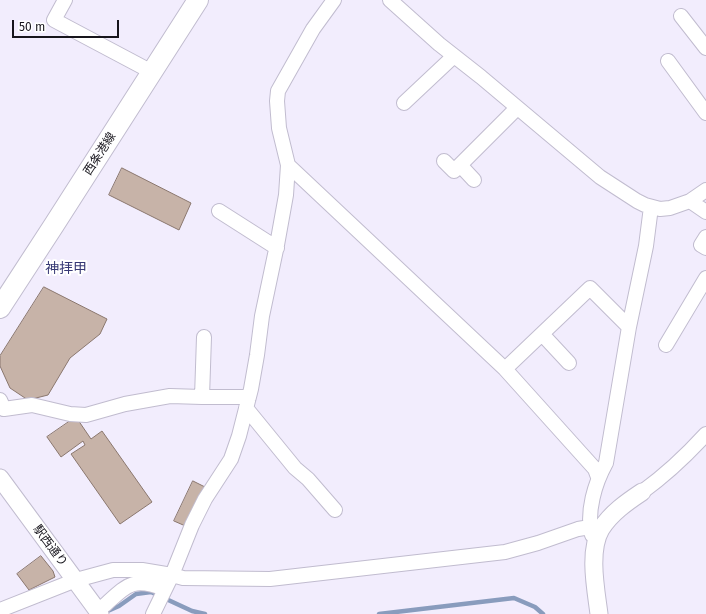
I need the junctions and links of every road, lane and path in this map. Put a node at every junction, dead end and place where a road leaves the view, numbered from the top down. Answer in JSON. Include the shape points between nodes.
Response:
{"nodes":[{"id":1,"x":65,"y":0,"type":"edge"},
{"id":2,"x":198,"y":0,"type":"edge"},
{"id":3,"x":334,"y":0,"type":"edge"},
{"id":4,"x":390,"y":0,"type":"edge"},
{"id":5,"x":681,"y":16,"type":"dead end"},
{"id":6,"x":706,"y":48,"type":"edge"},
{"id":7,"x":454,"y":56,"type":"junction"},
{"id":8,"x":668,"y":61,"type":"dead end"},
{"id":9,"x":152,"y":72,"type":"junction"},
{"id":10,"x":404,"y":103,"type":"dead end"},
{"id":11,"x":517,"y":108,"type":"junction"},
{"id":12,"x":706,"y":113,"type":"edge"},
{"id":13,"x":444,"y":161,"type":"dead end"},
{"id":14,"x":288,"y":165,"type":"junction"},
{"id":15,"x":460,"y":165,"type":"junction"},
{"id":16,"x":474,"y":180,"type":"dead end"},
{"id":17,"x":706,"y":190,"type":"edge"},
{"id":18,"x":690,"y":201,"type":"junction"},
{"id":19,"x":651,"y":207,"type":"junction"},
{"id":20,"x":220,"y":211,"type":"dead end"},
{"id":21,"x":706,"y":212,"type":"edge"},
{"id":22,"x":706,"y":237,"type":"edge"},
{"id":23,"x":277,"y":248,"type":"junction"},
{"id":24,"x":706,"y":248,"type":"edge"},
{"id":25,"x":706,"y":278,"type":"edge"},
{"id":26,"x":0,"y":308,"type":"edge"},
{"id":27,"x":629,"y":327,"type":"junction"},
{"id":28,"x":542,"y":334,"type":"junction"},
{"id":29,"x":204,"y":337,"type":"dead end"},
{"id":30,"x":666,"y":345,"type":"dead end"},
{"id":31,"x":569,"y":363,"type":"dead end"},
{"id":32,"x":505,"y":369,"type":"junction"},
{"id":33,"x":202,"y":397,"type":"junction"},
{"id":34,"x":0,"y":400,"type":"edge"},
{"id":35,"x":248,"y":403,"type":"junction"},
{"id":36,"x":706,"y":434,"type":"edge"},
{"id":37,"x":598,"y":477,"type":"junction"},
{"id":38,"x":0,"y":478,"type":"edge"},
{"id":39,"x":642,"y":492,"type":"joint"},
{"id":40,"x":335,"y":510,"type":"dead end"},
{"id":41,"x":590,"y":527,"type":"junction"},
{"id":42,"x":595,"y":546,"type":"junction"},
{"id":43,"x":172,"y":575,"type":"junction"},
{"id":44,"x":76,"y":580,"type":"junction"},
{"id":45,"x":162,"y":594,"type":"junction"},
{"id":46,"x":0,"y":610,"type":"edge"},
{"id":47,"x":103,"y":610,"type":"edge"},
{"id":48,"x":153,"y":614,"type":"edge"},
{"id":49,"x":599,"y":614,"type":"edge"}],
"edges":[{"from":1,"to":9,"type":"street","via":[[54,20]]},
{"from":2,"to":9,"type":"main road","name":"西条港線"},
{"from":3,"to":14,"type":"street","via":[[313,29],[278,91],[279,128]]},
{"from":4,"to":7,"type":"street"},
{"from":5,"to":6,"type":"street"},
{"from":7,"to":10,"type":"street"},
{"from":7,"to":11,"type":"street"},
{"from":8,"to":12,"type":"street"},
{"from":9,"to":26,"type":"main road","name":"西条港線"},
{"from":11,"to":15,"type":"street"},
{"from":11,"to":19,"type":"street","via":[[600,177]]},
{"from":13,"to":15,"type":"street","via":[[454,171]]},
{"from":14,"to":23,"type":"street"},
{"from":14,"to":32,"type":"street"},
{"from":15,"to":16,"type":"street"},
{"from":17,"to":18,"type":"street"},
{"from":18,"to":19,"type":"street","via":[[670,208]]},
{"from":18,"to":21,"type":"street"},
{"from":19,"to":27,"type":"street","via":[[646,246]]},
{"from":20,"to":23,"type":"street"},
{"from":22,"to":24,"type":"street","via":[[701,245]]},
{"from":23,"to":35,"type":"street","via":[[264,302]]},
{"from":25,"to":30,"type":"street"},
{"from":27,"to":28,"type":"street","via":[[590,288]]},
{"from":27,"to":37,"type":"street","via":[[606,463]]},
{"from":28,"to":31,"type":"street"},
{"from":28,"to":32,"type":"street"},
{"from":29,"to":33,"type":"street"},
{"from":32,"to":37,"type":"street","via":[[595,469]]},
{"from":33,"to":34,"type":"street","via":[[170,396],[86,414],[70,414],[32,405],[4,409]]},
{"from":33,"to":35,"type":"street"},
{"from":35,"to":40,"type":"street","via":[[295,468]]},
{"from":35,"to":43,"type":"street","via":[[231,459],[205,499]]},
{"from":36,"to":39,"type":"street","via":[[683,459]]},
{"from":37,"to":41,"type":"street","via":[[590,512]]},
{"from":38,"to":44,"type":"street","name":"駅西通り"},
{"from":39,"to":42,"type":"street","via":[[611,516],[600,530]]},
{"from":41,"to":42,"type":"street"},
{"from":41,"to":43,"type":"street","via":[[505,552],[429,561],[270,579],[183,578]]},
{"from":42,"to":49,"type":"street","via":[[594,568]]},
{"from":43,"to":44,"type":"street","via":[[142,570],[113,570]]},
{"from":43,"to":45,"type":"street"},
{"from":44,"to":46,"type":"street"},
{"from":44,"to":47,"type":"street","name":"駅西通り"},
{"from":45,"to":47,"type":"street","via":[[151,584],[128,585]]},
{"from":45,"to":48,"type":"street"}]}
